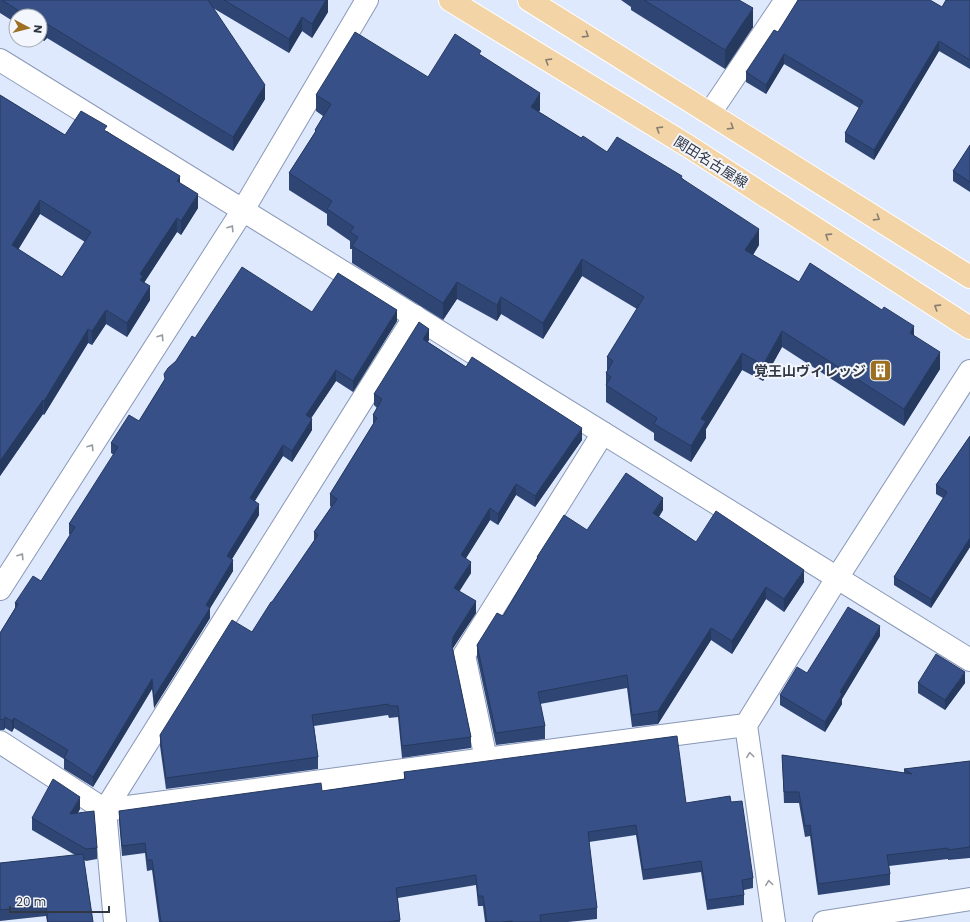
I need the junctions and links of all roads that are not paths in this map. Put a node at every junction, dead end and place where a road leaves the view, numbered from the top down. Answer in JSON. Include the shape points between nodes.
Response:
{"nodes":[{"id":1,"x":367,"y":0,"type":"edge"},
{"id":2,"x":450,"y":0,"type":"edge"},
{"id":3,"x":529,"y":0,"type":"edge"},
{"id":4,"x":786,"y":0,"type":"edge"},
{"id":5,"x":0,"y":60,"type":"edge"},
{"id":6,"x":710,"y":113,"type":"junction"},
{"id":7,"x":243,"y":210,"type":"junction"},
{"id":8,"x":970,"y":277,"type":"edge"},
{"id":9,"x":415,"y":316,"type":"junction"},
{"id":10,"x":970,"y":328,"type":"edge"},
{"id":11,"x":970,"y":370,"type":"edge"},
{"id":12,"x":603,"y":433,"type":"junction"},
{"id":13,"x":837,"y":578,"type":"junction"},
{"id":14,"x":0,"y":589,"type":"edge"},
{"id":15,"x":970,"y":660,"type":"edge"},
{"id":16,"x":746,"y":725,"type":"junction"},
{"id":17,"x":0,"y":742,"type":"edge"},
{"id":18,"x":486,"y":758,"type":"junction"},
{"id":19,"x":105,"y":810,"type":"junction"},
{"id":20,"x":970,"y":899,"type":"edge"},
{"id":21,"x":116,"y":922,"type":"edge"},
{"id":22,"x":774,"y":922,"type":"edge"},
{"id":23,"x":824,"y":922,"type":"edge"}],
"edges":[{"from":1,"to":7,"type":"street"},
{"from":10,"to":2,"type":"main road","name":"関田名古屋線","one_way":true,"via":[[688,146]]},
{"from":3,"to":6,"type":"main road","one_way":true},
{"from":4,"to":6,"type":"street"},
{"from":5,"to":7,"type":"street"},
{"from":6,"to":8,"type":"main road","one_way":true},
{"from":7,"to":9,"type":"street"},
{"from":14,"to":7,"type":"street","one_way":true},
{"from":9,"to":12,"type":"street"},
{"from":9,"to":19,"type":"street"},
{"from":11,"to":13,"type":"street"},
{"from":12,"to":13,"type":"street"},
{"from":12,"to":18,"type":"street","via":[[464,655]]},
{"from":13,"to":15,"type":"street"},
{"from":13,"to":16,"type":"street"},
{"from":16,"to":18,"type":"street"},
{"from":22,"to":16,"type":"street","one_way":true},
{"from":17,"to":19,"type":"street"},
{"from":18,"to":19,"type":"street"},
{"from":19,"to":21,"type":"street"},
{"from":20,"to":23,"type":"street"}]}
